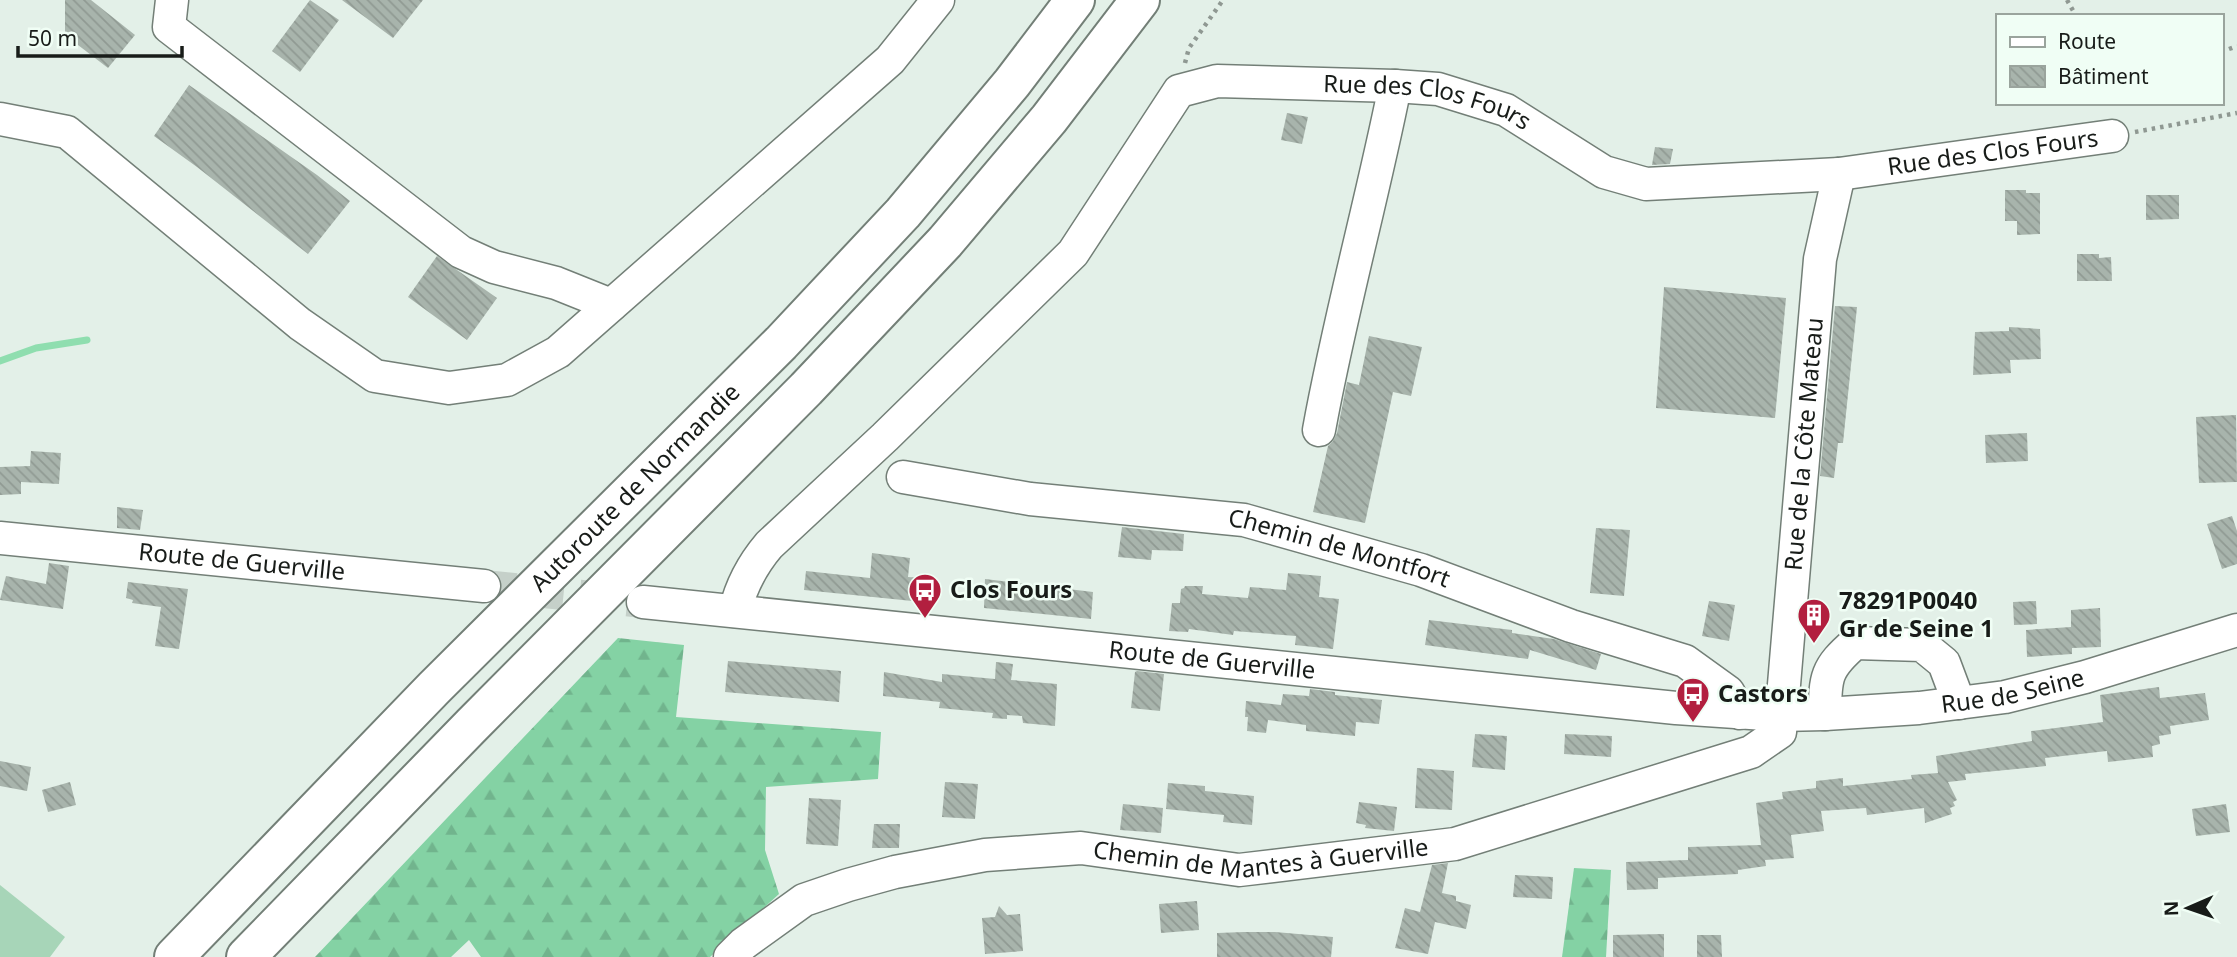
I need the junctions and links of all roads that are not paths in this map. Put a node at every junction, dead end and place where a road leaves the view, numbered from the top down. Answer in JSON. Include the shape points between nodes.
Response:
{"nodes":[{"id":1,"x":172,"y":0,"type":"edge"},
{"id":2,"x":1075,"y":0,"type":"edge"},
{"id":3,"x":1140,"y":0,"type":"edge"},
{"id":4,"x":935,"y":1,"type":"edge"},
{"id":5,"x":1395,"y":86,"type":"junction"},
{"id":6,"x":0,"y":119,"type":"edge"},
{"id":7,"x":2112,"y":136,"type":"road end"},
{"id":8,"x":1839,"y":174,"type":"junction"},
{"id":9,"x":611,"y":305,"type":"junction"},
{"id":10,"x":1319,"y":430,"type":"dead end"},
{"id":11,"x":904,"y":477,"type":"dead end"},
{"id":12,"x":0,"y":538,"type":"edge"},
{"id":13,"x":484,"y":586,"type":"tunnel mouth"},
{"id":14,"x":643,"y":602,"type":"tunnel mouth"},
{"id":15,"x":735,"y":611,"type":"junction"},
{"id":16,"x":2237,"y":629,"type":"edge"},
{"id":17,"x":1959,"y":703,"type":"junction"},
{"id":18,"x":1740,"y":713,"type":"junction"},
{"id":19,"x":1825,"y":714,"type":"junction"},
{"id":20,"x":1780,"y":715,"type":"junction"},
{"id":21,"x":174,"y":957,"type":"edge"},
{"id":22,"x":246,"y":957,"type":"edge"},
{"id":23,"x":730,"y":957,"type":"edge"}],
"edges":[{"from":1,"to":9,"type":"street","via":[[169,27],[461,252]]},
{"from":2,"to":21,"type":"highway","name":"Autoroute de Normandie","via":[[903,213],[800,323],[434,688]]},
{"from":3,"to":22,"type":"highway","via":[[946,242]]},
{"from":4,"to":9,"type":"street","via":[[890,60]]},
{"from":5,"to":8,"type":"street","name":"Rue des Clos Fours","via":[[1438,89],[1506,110],[1604,172],[1646,184]]},
{"from":5,"to":10,"type":"street"},
{"from":5,"to":15,"type":"street","name":"Rue des Clos Fours","via":[[1217,81],[1180,91],[1073,253],[763,552]]},
{"from":6,"to":9,"type":"street","via":[[67,132],[300,324],[375,376],[449,388],[507,380],[558,352]]},
{"from":7,"to":8,"type":"street","name":"Rue des Clos Fours"},
{"from":8,"to":20,"type":"street","name":"Rue de la Côte Mateau","via":[[1820,259]]},
{"from":11,"to":18,"type":"street","name":"Chemin de Montfort","via":[[1030,499],[1244,520],[1396,562],[1570,626],[1685,661],[1728,692]]},
{"from":12,"to":13,"type":"street","name":"Route de Guerville"},
{"from":14,"to":15,"type":"street","name":"Route de Guerville"},
{"from":15,"to":18,"type":"street","name":"Route de Guerville"},
{"from":16,"to":17,"type":"street","name":"Rue de Seine","via":[[2085,677]]},
{"from":17,"to":19,"type":"street","name":"Rue de Seine"},
{"from":17,"to":19,"type":"street","via":[[1944,663],[1922,645],[1855,643],[1834,661],[1825,687]]},
{"from":18,"to":20,"type":"street","name":"Route de Guerville"},
{"from":19,"to":20,"type":"street","name":"Rue de Seine"},
{"from":20,"to":23,"type":"street","name":"Chemin de Mantes à Guerville","via":[[1780,732],[1751,752],[1455,844],[1239,870],[1081,848],[985,855],[895,872],[804,900]]}]}
